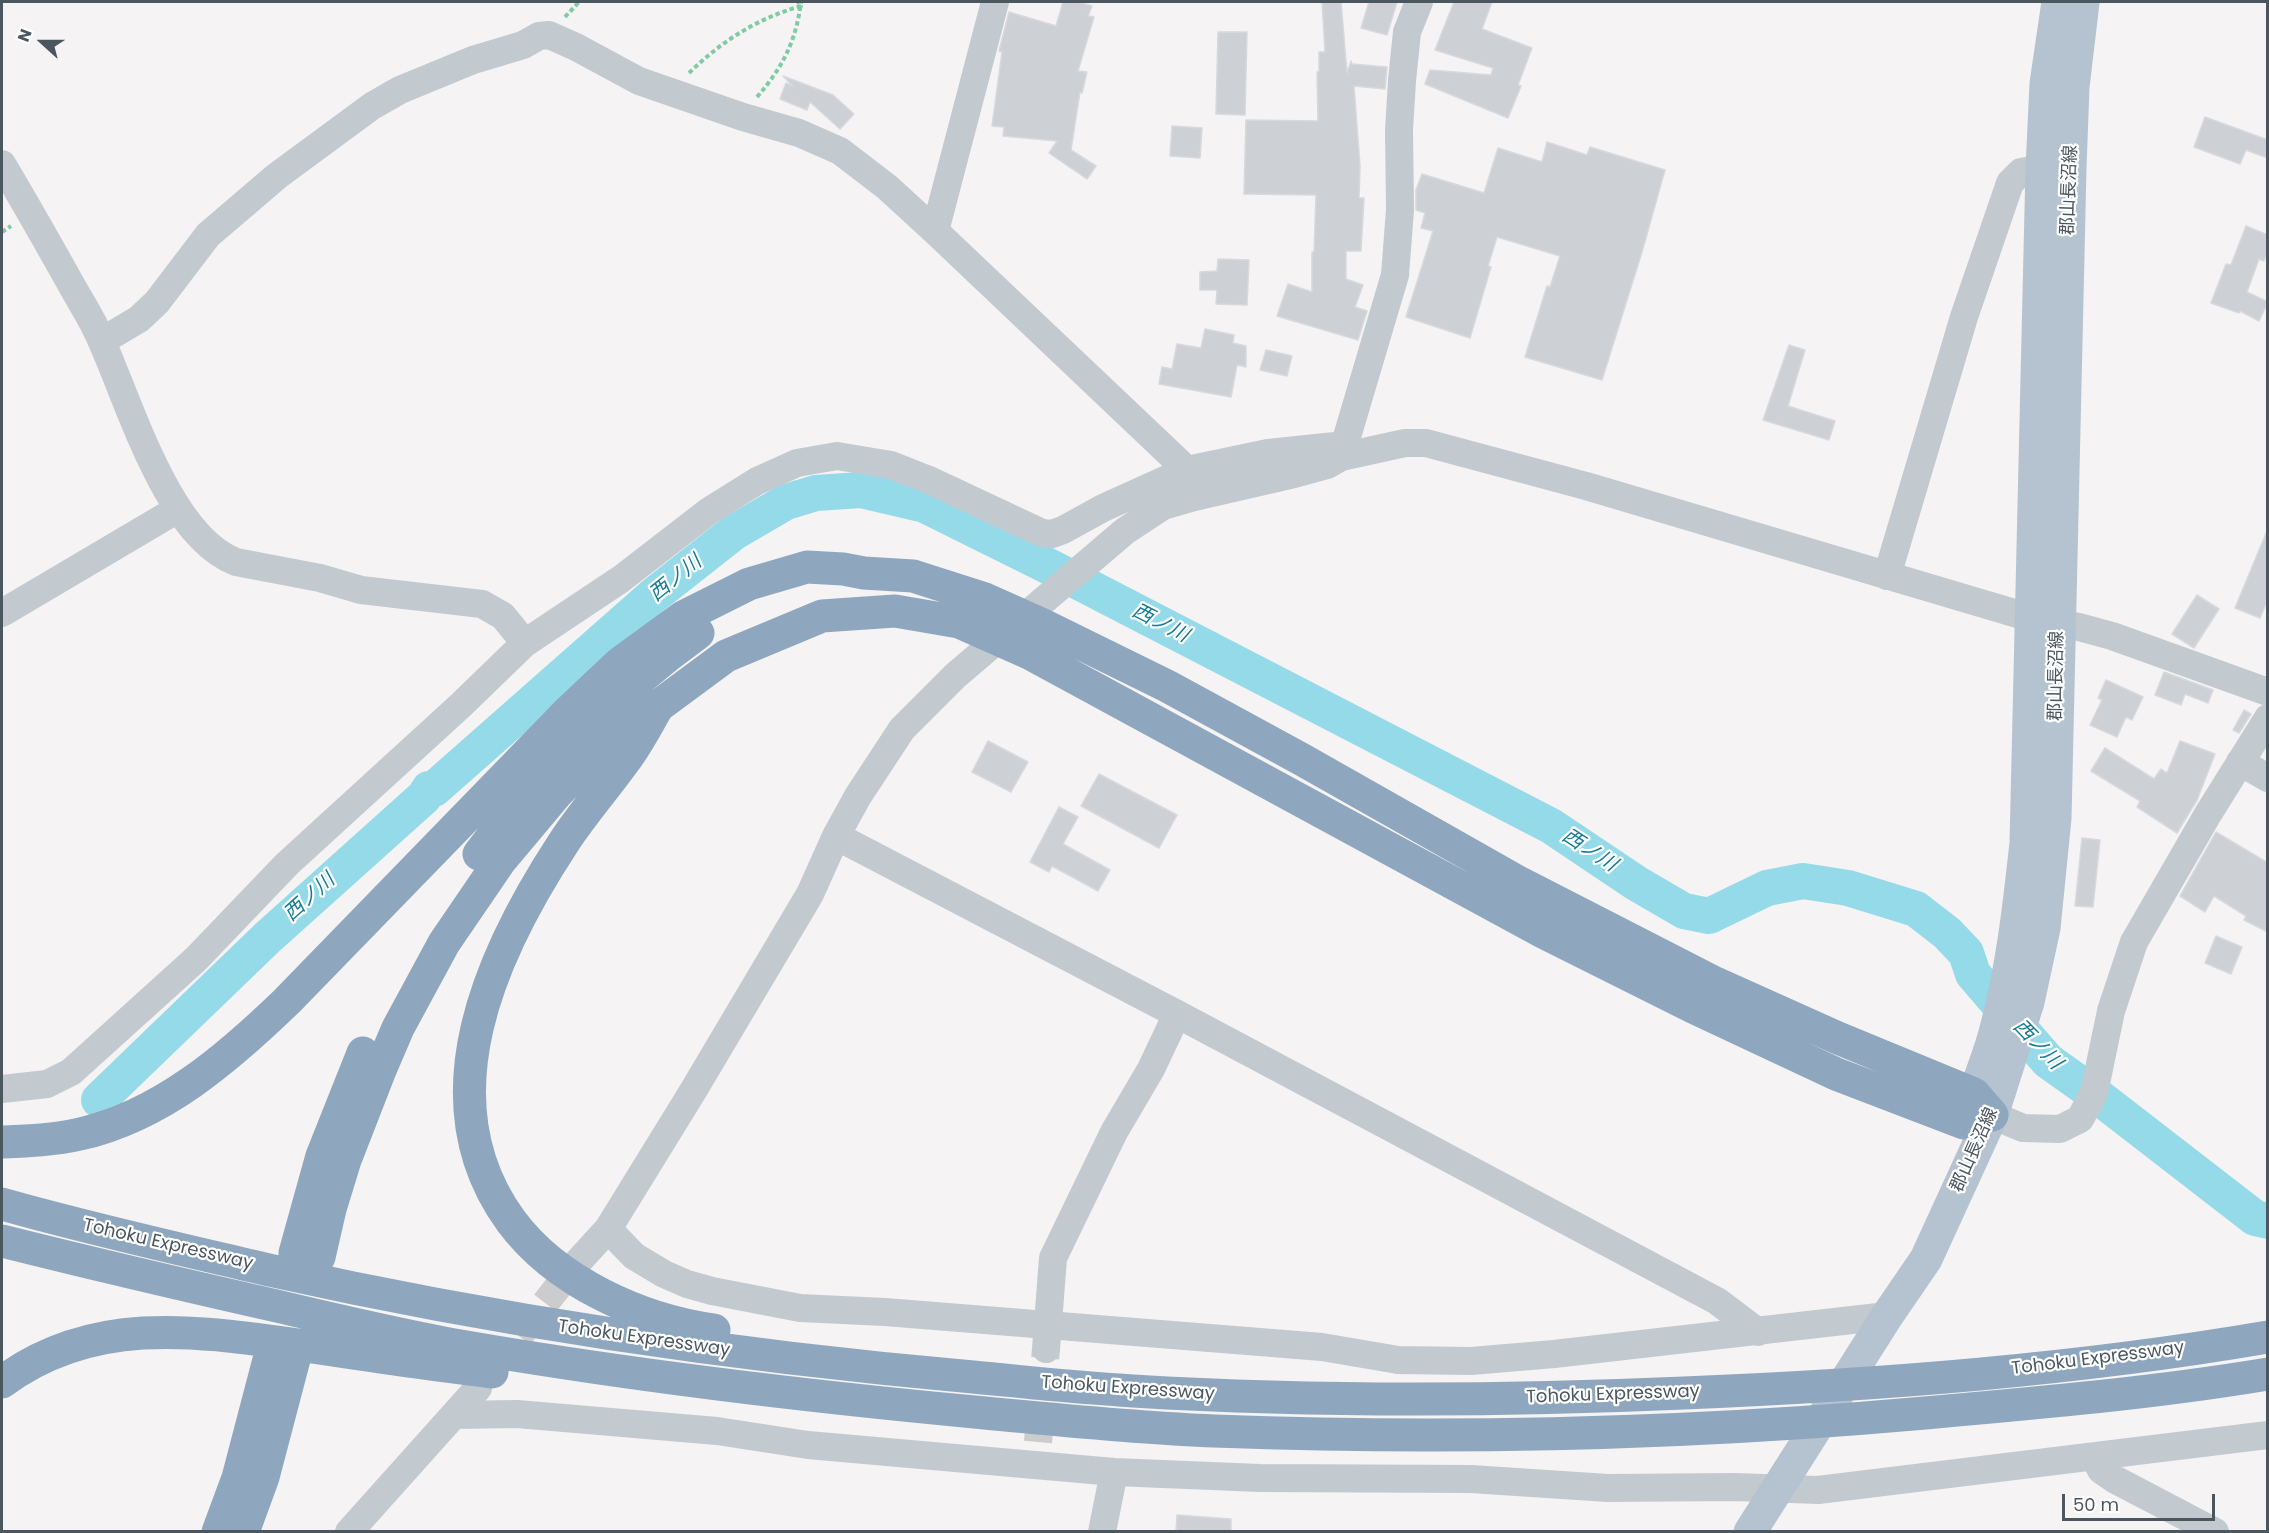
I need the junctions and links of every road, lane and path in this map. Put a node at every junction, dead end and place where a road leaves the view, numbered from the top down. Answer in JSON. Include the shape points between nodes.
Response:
{"nodes":[{"id":1,"x":995,"y":2,"type":"edge"},
{"id":2,"x":1419,"y":2,"type":"edge"},
{"id":3,"x":2058,"y":2,"type":"edge"},
{"id":4,"x":2083,"y":2,"type":"edge"},
{"id":5,"x":800,"y":3,"type":"edge"},
{"id":6,"x":673,"y":93,"type":"junction"},
{"id":7,"x":743,"y":117,"type":"junction"},
{"id":8,"x":2,"y":164,"type":"edge"},
{"id":9,"x":2056,"y":168,"type":"junction"},
{"id":10,"x":935,"y":231,"type":"junction"},
{"id":11,"x":102,"y":341,"type":"junction"},
{"id":12,"x":1343,"y":451,"type":"junction"},
{"id":13,"x":1187,"y":470,"type":"junction"},
{"id":14,"x":178,"y":509,"type":"junction"},
{"id":15,"x":843,"y":569,"type":"junction"},
{"id":16,"x":1887,"y":576,"type":"junction"},
{"id":17,"x":2,"y":614,"type":"edge"},
{"id":18,"x":2045,"y":621,"type":"junction"},
{"id":19,"x":525,"y":644,"type":"junction"},
{"id":20,"x":2268,"y":692,"type":"edge"},
{"id":21,"x":657,"y":706,"type":"junction"},
{"id":22,"x":2268,"y":718,"type":"edge"},
{"id":23,"x":2240,"y":762,"type":"junction"},
{"id":24,"x":2268,"y":778,"type":"edge"},
{"id":25,"x":836,"y":836,"type":"junction"},
{"id":26,"x":1177,"y":1014,"type":"junction"},
{"id":27,"x":2,"y":1089,"type":"edge"},
{"id":28,"x":1977,"y":1111,"type":"junction"},
{"id":29,"x":2,"y":1142,"type":"edge"},
{"id":30,"x":2,"y":1203,"type":"edge"},
{"id":31,"x":608,"y":1229,"type":"junction"},
{"id":32,"x":2,"y":1241,"type":"edge"},
{"id":33,"x":577,"y":1263,"type":"tunnel mouth"},
{"id":34,"x":1887,"y":1316,"type":"junction"},
{"id":35,"x":1758,"y":1332,"type":"junction"},
{"id":36,"x":1047,"y":1336,"type":"junction"},
{"id":37,"x":2268,"y":1338,"type":"edge"},
{"id":38,"x":2268,"y":1374,"type":"edge"},
{"id":39,"x":2,"y":1382,"type":"edge"},
{"id":40,"x":478,"y":1388,"type":"tunnel mouth"},
{"id":41,"x":1129,"y":1391,"type":"junction"},
{"id":42,"x":852,"y":1401,"type":"junction"},
{"id":43,"x":454,"y":1415,"type":"junction"},
{"id":44,"x":2268,"y":1435,"type":"edge"},
{"id":45,"x":2095,"y":1458,"type":"junction"},
{"id":46,"x":1114,"y":1472,"type":"junction"},
{"id":47,"x":1776,"y":1490,"type":"junction"},
{"id":48,"x":218,"y":1532,"type":"edge"},
{"id":49,"x":243,"y":1532,"type":"edge"},
{"id":50,"x":349,"y":1532,"type":"edge"},
{"id":51,"x":1102,"y":1532,"type":"edge"},
{"id":52,"x":1750,"y":1532,"type":"edge"},
{"id":53,"x":2215,"y":1532,"type":"edge"}],
"edges":[{"from":1,"to":10,"type":"street"},
{"from":2,"to":12,"type":"street","via":[[1407,32],[1402,81],[1395,275]]},
{"from":3,"to":9,"type":"main road","name":"郡山長沼線","via":[[2046,84]]},
{"from":4,"to":9,"type":"main road","name":"郡山長沼線","via":[[2073,87]]},
{"from":5,"to":6,"type":"path","via":[[713,50]]},
{"from":5,"to":7,"type":"path","via":[[799,22],[784,61]]},
{"from":6,"to":7,"type":"street"},
{"from":6,"to":11,"type":"street","via":[[623,74],[549,35],[400,90],[277,176],[208,235],[157,302],[139,319]]},
{"from":7,"to":10,"type":"street","via":[[799,133],[840,151]]},
{"from":8,"to":11,"type":"street"},
{"from":9,"to":16,"type":"street","via":[[2021,172],[2010,183],[1964,317]]},
{"from":9,"to":18,"type":"main road","name":"郡山長沼線"},
{"from":10,"to":13,"type":"street"},
{"from":11,"to":14,"type":"street","via":[[125,402]]},
{"from":12,"to":13,"type":"street","via":[[1268,453]]},
{"from":12,"to":16,"type":"street","via":[[1405,443],[1434,445]]},
{"from":12,"to":25,"type":"street","via":[[1327,465],[1163,506],[1125,531],[955,676],[902,729]]},
{"from":13,"to":19,"type":"street","via":[[1052,534],[1042,533],[891,465],[837,456],[797,463],[709,511],[621,579]]},
{"from":14,"to":17,"type":"street"},
{"from":14,"to":19,"type":"street","via":[[204,540],[236,562],[361,590],[482,604],[503,616]]},
{"from":15,"to":21,"type":"highway","via":[[763,598],[697,634],[623,694],[509,814],[416,946],[376,1024],[322,1156],[307,1255],[330,1209],[372,1088],[398,1028],[444,943],[500,861],[557,793],[622,727]]},
{"from":15,"to":28,"type":"highway","via":[[913,576],[985,599],[1041,624],[1167,686],[1520,884],[1711,981],[1838,1038]]},
{"from":15,"to":29,"type":"highway","via":[[807,567],[749,584],[683,617],[620,663],[248,1039],[176,1093],[110,1125],[80,1134]]},
{"from":16,"to":18,"type":"street"},
{"from":18,"to":20,"type":"street","via":[[2112,636]]},
{"from":18,"to":28,"type":"main road","name":"郡山長沼線","via":[[2018,918],[2017,992],[2004,1041]]},
{"from":19,"to":27,"type":"street","via":[[287,864],[196,959],[71,1072],[47,1084]]},
{"from":21,"to":28,"type":"highway","via":[[726,656],[822,616],[896,611],[959,622],[1031,654],[1533,927],[1691,1006],[1836,1074]]},
{"from":21,"to":41,"type":"highway","via":[[628,757],[538,882],[487,989],[471,1055],[471,1119],[475,1149],[501,1207],[519,1232],[562,1272],[651,1314],[704,1329]]},
{"from":22,"to":23,"type":"street"},
{"from":23,"to":24,"type":"street"},
{"from":23,"to":28,"type":"street","via":[[2134,942],[2111,1011],[2094,1093],[2080,1119],[2060,1129],[2023,1128]]},
{"from":25,"to":26,"type":"street"},
{"from":25,"to":31,"type":"street","via":[[810,894]]},
{"from":26,"to":35,"type":"street","via":[[1717,1301]]},
{"from":26,"to":36,"type":"street","via":[[1053,1258]]},
{"from":28,"to":34,"type":"main road","name":"郡山長沼線","via":[[1926,1259]]},
{"from":30,"to":41,"type":"highway","name":"Tohoku Expressway","via":[[169,1247],[486,1315],[748,1354]]},
{"from":31,"to":33,"type":"street"},
{"from":31,"to":36,"type":"street","via":[[634,1257],[664,1274],[712,1291],[800,1308],[885,1312]]},
{"from":32,"to":42,"type":"highway","name":"Tohoku Expressway","via":[[468,1347],[712,1385]]},
{"from":34,"to":35,"type":"street"},
{"from":34,"to":47,"type":"main road","name":"郡山長沼線"},
{"from":35,"to":36,"type":"street","via":[[1471,1361],[1398,1360],[1322,1347]]},
{"from":37,"to":41,"type":"highway","name":"Tohoku Expressway","via":[[2122,1358],[1803,1389],[1565,1398],[1389,1399]]},
{"from":38,"to":42,"type":"highway","name":"Tohoku Expressway","via":[[2032,1403],[1855,1419],[1558,1433],[1222,1431]]},
{"from":39,"to":42,"type":"highway","via":[[55,1350],[86,1341],[158,1331],[248,1338],[595,1386],[735,1398]]},
{"from":40,"to":43,"type":"street"},
{"from":43,"to":46,"type":"street","via":[[517,1414],[717,1431],[807,1445],[1037,1454]]},
{"from":43,"to":50,"type":"street"},
{"from":44,"to":45,"type":"street"},
{"from":45,"to":47,"type":"street","via":[[1852,1487]]},
{"from":45,"to":53,"type":"street","via":[[2101,1470],[2114,1479]]},
{"from":46,"to":47,"type":"street"},
{"from":46,"to":51,"type":"street"},
{"from":47,"to":52,"type":"main road","name":"郡山長沼線"},
{"from":48,"to":49,"type":"highway","via":[[282,1358],[263,1477]]}]}
